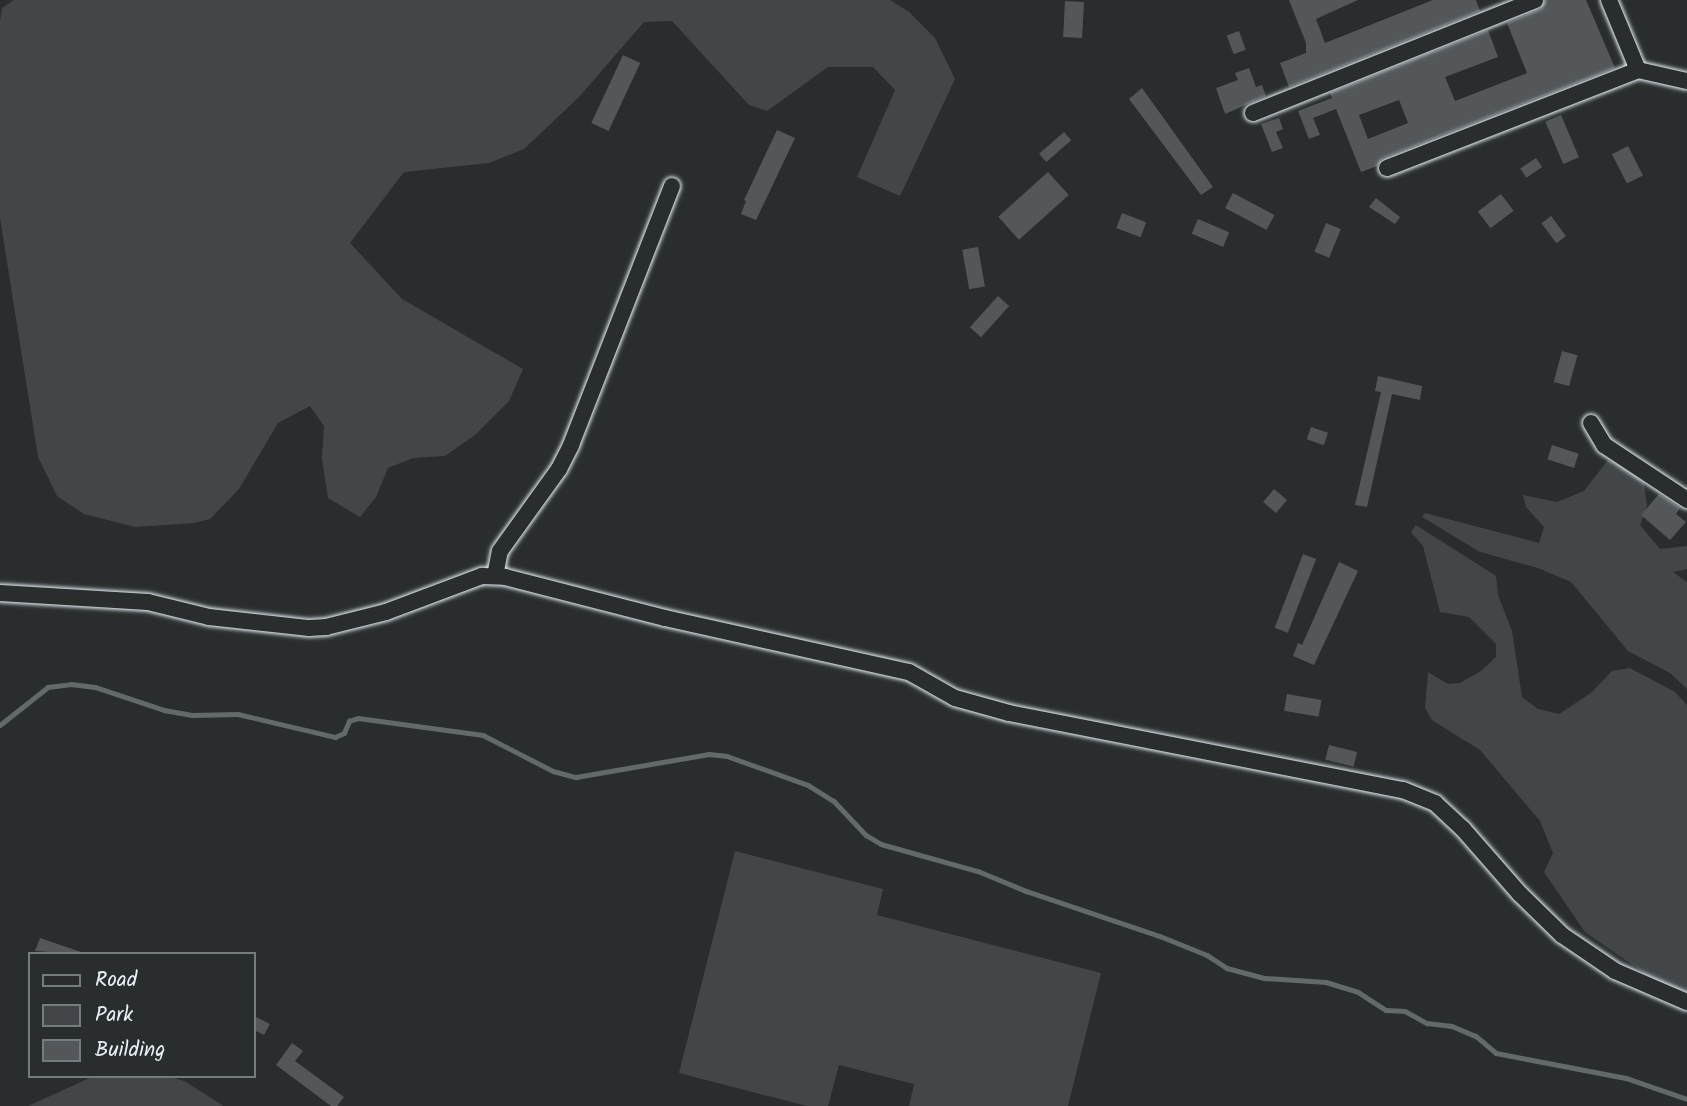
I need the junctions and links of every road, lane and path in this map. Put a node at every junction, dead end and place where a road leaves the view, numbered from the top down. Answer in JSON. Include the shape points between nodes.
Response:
{"nodes":[{"id":1,"x":1535,"y":0,"type":"edge"},
{"id":2,"x":1609,"y":0,"type":"edge"},
{"id":3,"x":1638,"y":70,"type":"junction"},
{"id":4,"x":1687,"y":81,"type":"edge"},
{"id":5,"x":1253,"y":113,"type":"dead end"},
{"id":6,"x":1387,"y":168,"type":"dead end"},
{"id":7,"x":673,"y":186,"type":"dead end"},
{"id":8,"x":1591,"y":423,"type":"dead end"},
{"id":9,"x":1687,"y":500,"type":"edge"},
{"id":10,"x":495,"y":576,"type":"junction"},
{"id":11,"x":0,"y":593,"type":"edge"},
{"id":12,"x":1687,"y":1002,"type":"edge"}],
"edges":[{"from":1,"to":5,"type":"street"},
{"from":2,"to":3,"type":"street"},
{"from":3,"to":4,"type":"street"},
{"from":3,"to":6,"type":"street"},
{"from":7,"to":10,"type":"street","via":[[571,445],[559,470],[500,551]]},
{"from":8,"to":9,"type":"street","via":[[1604,445]]},
{"from":10,"to":11,"type":"street","via":[[482,576],[386,612],[309,628],[209,617],[148,602]]},
{"from":10,"to":12,"type":"street","via":[[909,672],[955,698],[1009,713],[1403,790],[1435,803],[1562,935],[1615,971]]}]}
